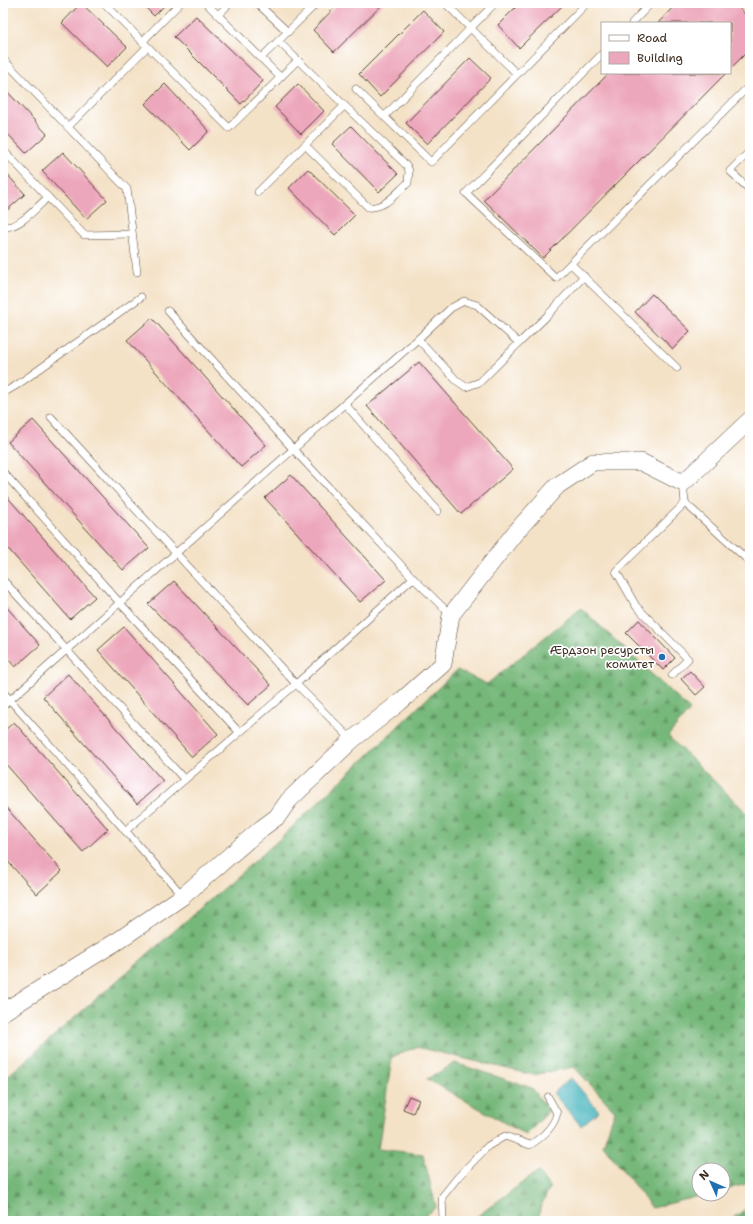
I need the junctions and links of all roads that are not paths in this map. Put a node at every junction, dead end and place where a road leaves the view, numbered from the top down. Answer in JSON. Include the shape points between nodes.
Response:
{"nodes":[{"id":1,"x":104,"y":3,"type":"edge"},
{"id":2,"x":180,"y":3,"type":"edge"},
{"id":3,"x":206,"y":3,"type":"edge"},
{"id":4,"x":230,"y":3,"type":"edge"},
{"id":5,"x":257,"y":3,"type":"edge"},
{"id":6,"x":317,"y":3,"type":"edge"},
{"id":7,"x":445,"y":3,"type":"edge"},
{"id":8,"x":495,"y":3,"type":"edge"},
{"id":9,"x":586,"y":3,"type":"edge"},
{"id":10,"x":652,"y":3,"type":"edge"},
{"id":11,"x":218,"y":15,"type":"junction"},
{"id":12,"x":633,"y":22,"type":"edge"},
{"id":13,"x":470,"y":29,"type":"junction"},
{"id":14,"x":288,"y":32,"type":"junction"},
{"id":15,"x":278,"y":41,"type":"junction"},
{"id":16,"x":145,"y":44,"type":"junction"},
{"id":17,"x":601,"y":55,"type":"edge"},
{"id":18,"x":261,"y":58,"type":"junction"},
{"id":19,"x":3,"y":59,"type":"edge"},
{"id":20,"x":297,"y":61,"type":"junction"},
{"id":21,"x":517,"y":74,"type":"junction"},
{"id":22,"x":280,"y":77,"type":"junction"},
{"id":23,"x":750,"y":85,"type":"edge"},
{"id":24,"x":356,"y":89,"type":"dead end"},
{"id":25,"x":344,"y":106,"type":"junction"},
{"id":26,"x":384,"y":116,"type":"junction"},
{"id":27,"x":68,"y":127,"type":"junction"},
{"id":28,"x":305,"y":145,"type":"junction"},
{"id":29,"x":3,"y":150,"type":"edge"},
{"id":30,"x":750,"y":151,"type":"edge"},
{"id":31,"x":750,"y":190,"type":"edge"},
{"id":32,"x":258,"y":192,"type":"dead end"},
{"id":33,"x":48,"y":197,"type":"junction"},
{"id":34,"x":3,"y":226,"type":"edge"},
{"id":35,"x":132,"y":234,"type":"junction"},
{"id":36,"x":571,"y":264,"type":"junction"},
{"id":37,"x":137,"y":272,"type":"dead end"},
{"id":38,"x":584,"y":276,"type":"junction"},
{"id":39,"x":141,"y":297,"type":"dead end"},
{"id":40,"x":168,"y":311,"type":"dead end"},
{"id":41,"x":418,"y":338,"type":"junction"},
{"id":42,"x":519,"y":343,"type":"junction"},
{"id":43,"x":677,"y":368,"type":"dead end"},
{"id":44,"x":3,"y":393,"type":"edge"},
{"id":45,"x":345,"y":404,"type":"junction"},
{"id":46,"x":51,"y":417,"type":"dead end"},
{"id":47,"x":750,"y":420,"type":"edge"},
{"id":48,"x":293,"y":449,"type":"junction"},
{"id":49,"x":3,"y":472,"type":"edge"},
{"id":50,"x":683,"y":483,"type":"junction"},
{"id":51,"x":685,"y":503,"type":"junction"},
{"id":52,"x":438,"y":511,"type":"dead end"},
{"id":53,"x":176,"y":553,"type":"junction"},
{"id":54,"x":750,"y":562,"type":"edge"},
{"id":55,"x":414,"y":578,"type":"junction"},
{"id":56,"x":3,"y":580,"type":"edge"},
{"id":57,"x":120,"y":604,"type":"junction"},
{"id":58,"x":451,"y":615,"type":"junction"},
{"id":59,"x":67,"y":650,"type":"junction"},
{"id":60,"x":672,"y":675,"type":"dead end"},
{"id":61,"x":296,"y":684,"type":"junction"},
{"id":62,"x":3,"y":692,"type":"edge"},
{"id":63,"x":10,"y":700,"type":"junction"},
{"id":64,"x":3,"y":706,"type":"edge"},
{"id":65,"x":239,"y":732,"type":"junction"},
{"id":66,"x":352,"y":740,"type":"junction"},
{"id":67,"x":184,"y":779,"type":"junction"},
{"id":68,"x":125,"y":830,"type":"junction"},
{"id":69,"x":183,"y":896,"type":"junction"},
{"id":70,"x":5,"y":1007,"type":"edge"},
{"id":71,"x":548,"y":1097,"type":"dead end"},
{"id":72,"x":441,"y":1221,"type":"edge"}],
"edges":[{"from":1,"to":16,"type":"lane"},
{"from":2,"to":16,"type":"lane"},
{"from":3,"to":11,"type":"lane"},
{"from":4,"to":11,"type":"lane"},
{"from":5,"to":14,"type":"lane"},
{"from":6,"to":14,"type":"lane"},
{"from":7,"to":13,"type":"lane"},
{"from":8,"to":13,"type":"lane"},
{"from":9,"to":21,"type":"lane"},
{"from":10,"to":12,"type":"lane"},
{"from":11,"to":18,"type":"lane"},
{"from":13,"to":21,"type":"lane"},
{"from":13,"to":26,"type":"lane"},
{"from":14,"to":15,"type":"lane"},
{"from":15,"to":18,"type":"lane"},
{"from":15,"to":20,"type":"lane"},
{"from":16,"to":22,"type":"lane","via":[[229,128]]},
{"from":16,"to":27,"type":"lane"},
{"from":17,"to":36,"type":"lane","via":[[466,193],[556,278]]},
{"from":18,"to":22,"type":"lane"},
{"from":19,"to":27,"type":"lane"},
{"from":20,"to":22,"type":"lane"},
{"from":20,"to":25,"type":"lane"},
{"from":21,"to":26,"type":"lane","via":[[431,162]]},
{"from":23,"to":36,"type":"lane"},
{"from":24,"to":26,"type":"lane"},
{"from":25,"to":28,"type":"lane"},
{"from":25,"to":28,"type":"lane","via":[[407,166],[408,183],[382,205],[368,207]]},
{"from":27,"to":35,"type":"lane","via":[[127,189]]},
{"from":28,"to":32,"type":"lane"},
{"from":29,"to":33,"type":"lane"},
{"from":30,"to":31,"type":"lane","via":[[730,171]]},
{"from":33,"to":34,"type":"lane","via":[[17,225]]},
{"from":33,"to":35,"type":"lane","via":[[84,235]]},
{"from":35,"to":37,"type":"lane"},
{"from":36,"to":38,"type":"lane"},
{"from":38,"to":42,"type":"lane"},
{"from":38,"to":43,"type":"lane"},
{"from":39,"to":44,"type":"lane"},
{"from":40,"to":48,"type":"lane"},
{"from":41,"to":42,"type":"lane","via":[[451,308],[464,301],[477,305]]},
{"from":41,"to":42,"type":"lane","via":[[457,382],[466,387],[480,382]]},
{"from":41,"to":45,"type":"lane"},
{"from":45,"to":48,"type":"lane"},
{"from":45,"to":52,"type":"lane"},
{"from":46,"to":53,"type":"lane"},
{"from":47,"to":50,"type":"street"},
{"from":48,"to":53,"type":"lane"},
{"from":48,"to":55,"type":"lane"},
{"from":49,"to":57,"type":"lane"},
{"from":50,"to":51,"type":"lane"},
{"from":50,"to":58,"type":"street","via":[[641,462],[592,462],[557,486],[514,534]]},
{"from":51,"to":54,"type":"lane"},
{"from":51,"to":60,"type":"lane","via":[[616,571],[636,606],[688,658]]},
{"from":53,"to":57,"type":"lane"},
{"from":53,"to":61,"type":"lane"},
{"from":55,"to":58,"type":"lane"},
{"from":55,"to":61,"type":"lane"},
{"from":56,"to":59,"type":"lane"},
{"from":57,"to":59,"type":"lane"},
{"from":57,"to":65,"type":"lane"},
{"from":58,"to":66,"type":"street","via":[[443,664]]},
{"from":59,"to":63,"type":"lane"},
{"from":59,"to":67,"type":"lane"},
{"from":61,"to":65,"type":"lane"},
{"from":61,"to":66,"type":"lane"},
{"from":62,"to":63,"type":"lane"},
{"from":63,"to":64,"type":"lane"},
{"from":63,"to":68,"type":"lane"},
{"from":65,"to":67,"type":"lane"},
{"from":66,"to":69,"type":"street","via":[[289,800],[277,817]]},
{"from":67,"to":68,"type":"lane"},
{"from":68,"to":69,"type":"lane"},
{"from":69,"to":70,"type":"street","via":[[119,940]]},
{"from":71,"to":72,"type":"lane","via":[[558,1113],[556,1120],[546,1132],[530,1145],[505,1136],[488,1146],[442,1197]]}]}
